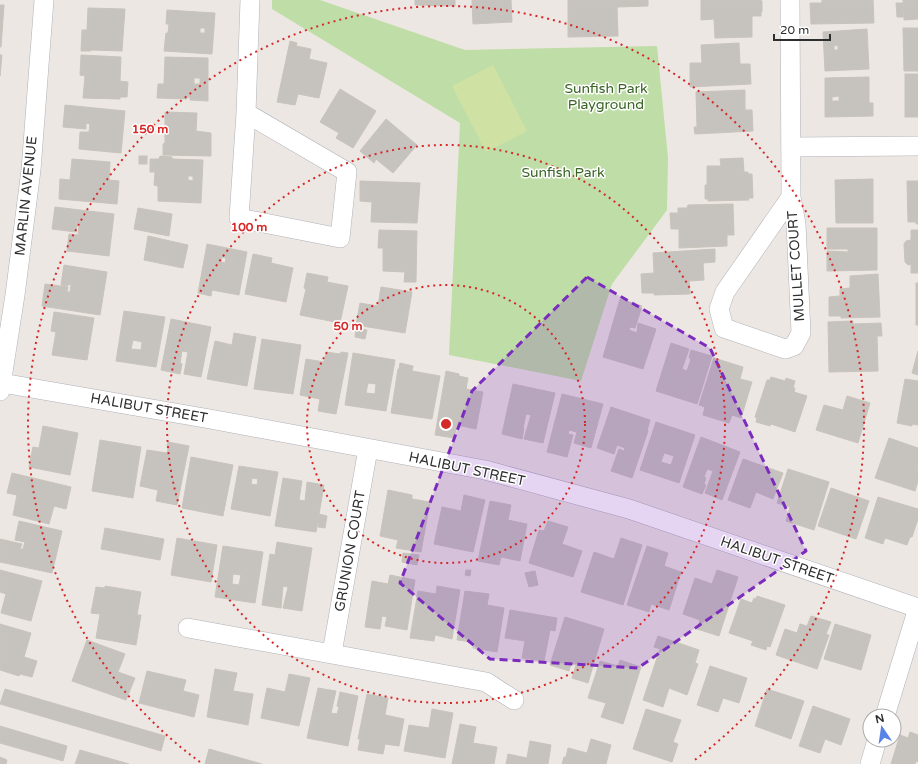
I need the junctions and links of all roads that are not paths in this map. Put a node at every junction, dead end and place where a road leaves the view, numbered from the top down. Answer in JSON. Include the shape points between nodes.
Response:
{"nodes":[{"id":1,"x":44,"y":0,"type":"edge"},
{"id":2,"x":250,"y":0,"type":"edge"},
{"id":3,"x":790,"y":0,"type":"edge"},
{"id":4,"x":246,"y":113,"type":"junction"},
{"id":5,"x":791,"y":146,"type":"junction"},
{"id":6,"x":918,"y":146,"type":"edge"},
{"id":7,"x":791,"y":197,"type":"junction"},
{"id":8,"x":1,"y":387,"type":"edge"},
{"id":9,"x":368,"y":449,"type":"junction"},
{"id":10,"x":918,"y":608,"type":"edge"},
{"id":11,"x":188,"y":628,"type":"dead end"},
{"id":12,"x":332,"y":653,"type":"junction"},
{"id":13,"x":514,"y":700,"type":"dead end"},
{"id":14,"x":887,"y":708,"type":"edge"},
{"id":15,"x":875,"y":748,"type":"edge"},
{"id":16,"x":870,"y":764,"type":"edge"}],
"edges":[{"from":1,"to":8,"type":"street","name":"MARLIN AVENUE","via":[[31,170]]},
{"from":2,"to":4,"type":"street"},
{"from":3,"to":5,"type":"street","name":"MULLET COURT"},
{"from":4,"to":4,"type":"street","via":[[240,218],[340,238],[347,172]]},
{"from":5,"to":6,"type":"street"},
{"from":5,"to":7,"type":"street","name":"MULLET COURT"},
{"from":7,"to":7,"type":"street","name":"MULLET COURT","via":[[724,292],[719,309],[724,328],[785,349],[794,346],[801,333],[796,224]]},
{"from":8,"to":9,"type":"street","name":"HALIBUT STREET","via":[[210,419]]},
{"from":9,"to":10,"type":"street","name":"HALIBUT STREET","via":[[485,470],[629,509]]},
{"from":9,"to":12,"type":"street","name":"GRUNION COURT"},
{"from":10,"to":14,"type":"street"},
{"from":11,"to":12,"type":"street"},
{"from":12,"to":13,"type":"street","via":[[486,682]]},
{"from":15,"to":16,"type":"street"}]}
